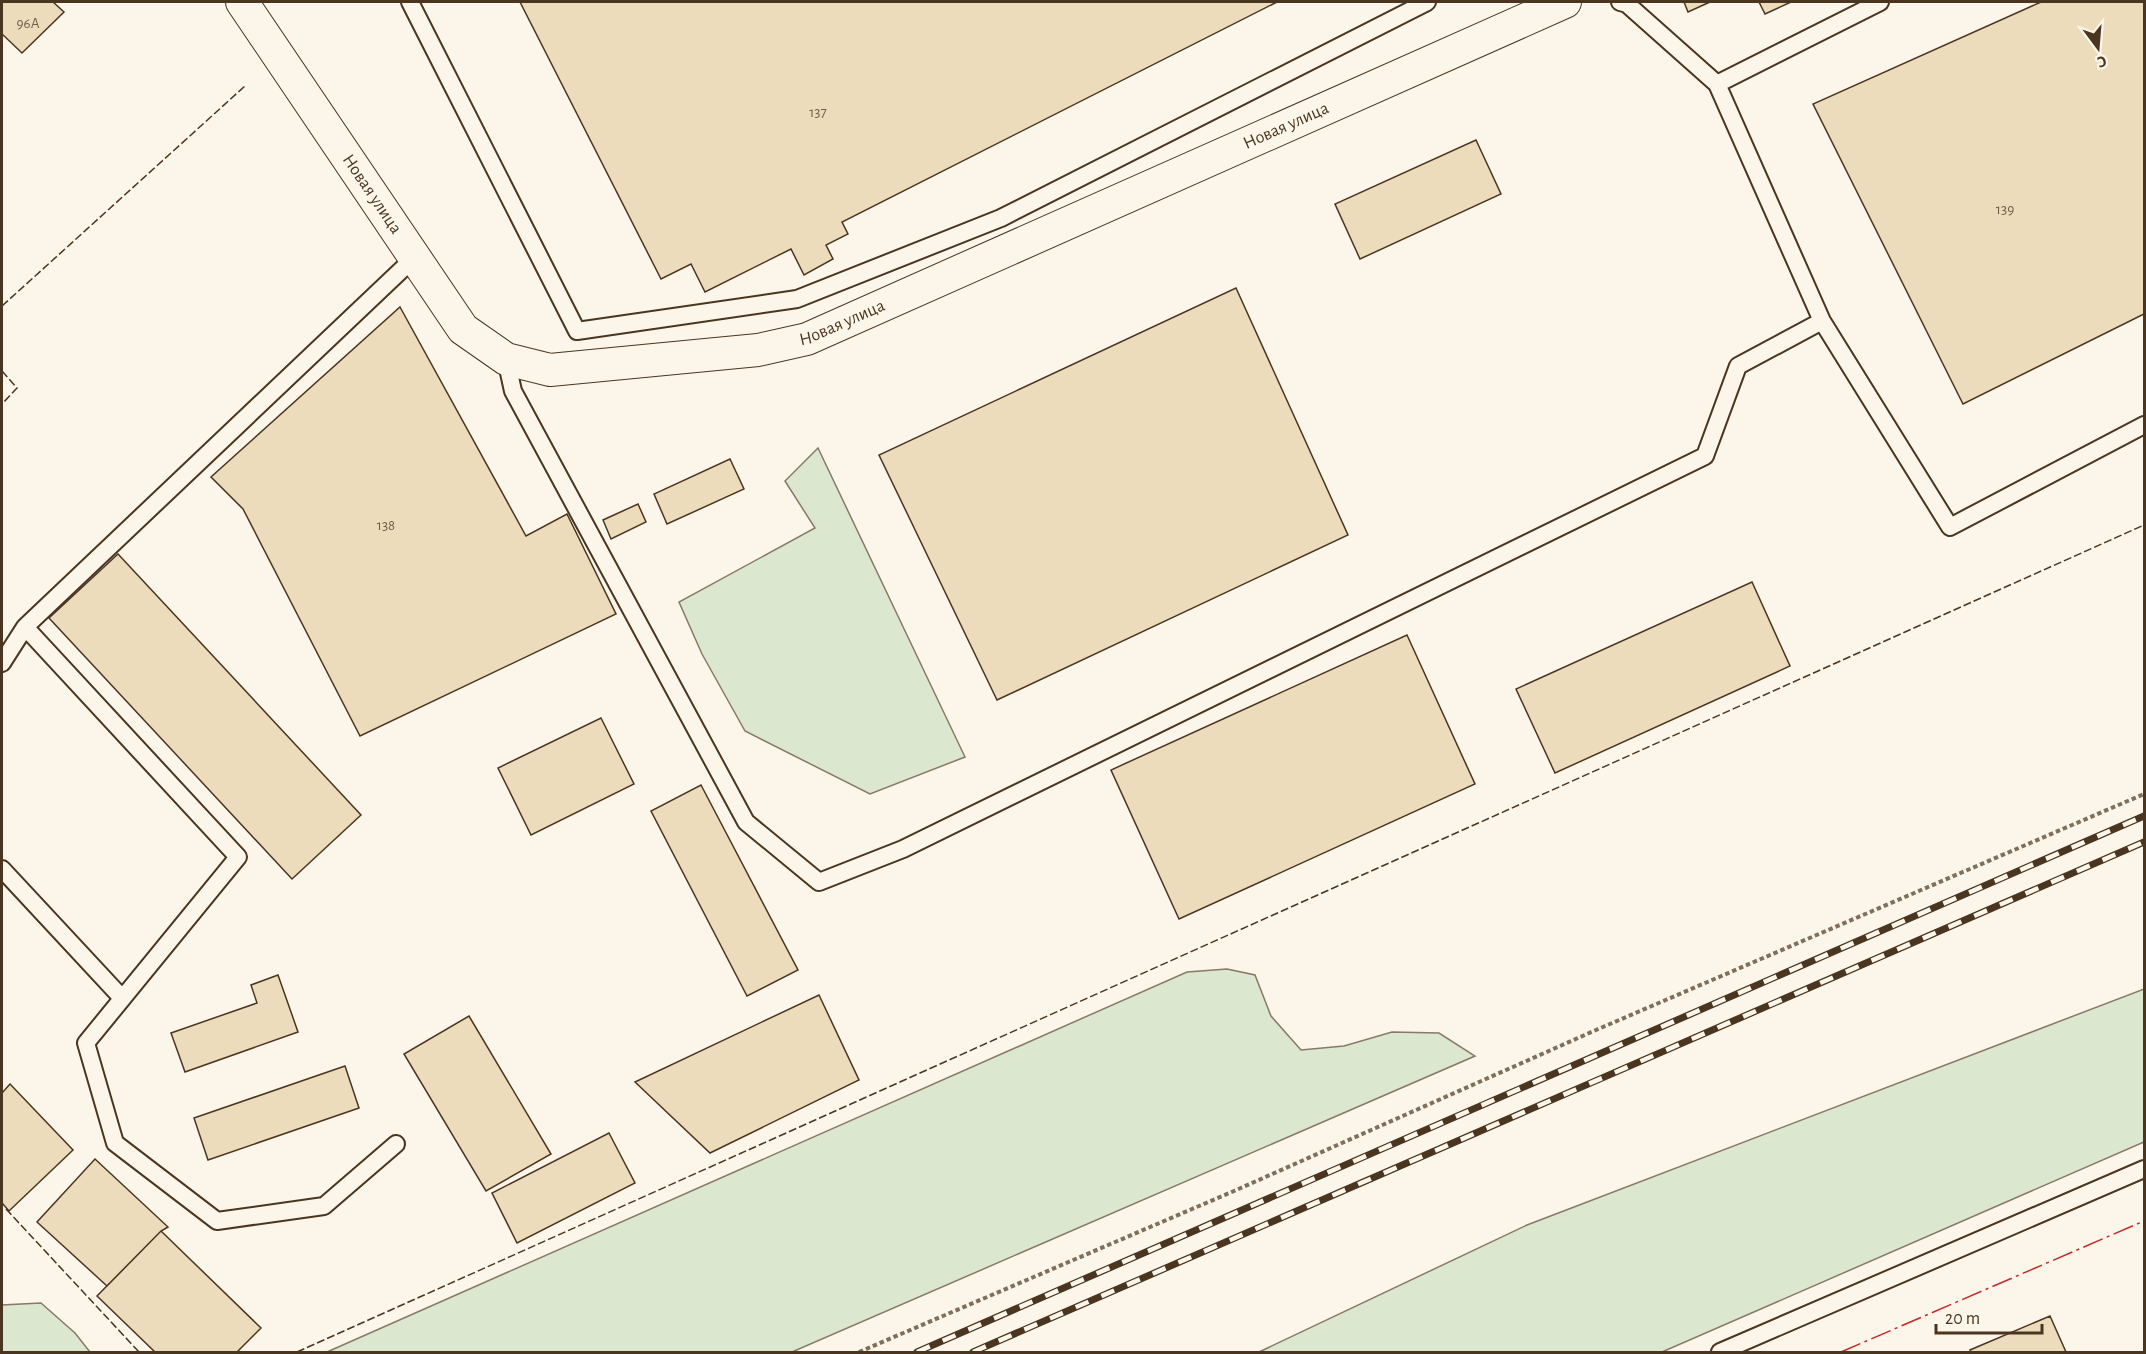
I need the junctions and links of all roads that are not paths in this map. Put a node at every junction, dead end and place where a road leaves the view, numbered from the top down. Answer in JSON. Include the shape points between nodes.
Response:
{"nodes":[{"id":1,"x":242,"y":2,"type":"edge"},
{"id":2,"x":410,"y":2,"type":"edge"},
{"id":3,"x":1426,"y":2,"type":"edge"},
{"id":4,"x":1565,"y":2,"type":"edge"},
{"id":5,"x":1620,"y":2,"type":"edge"},
{"id":6,"x":1880,"y":2,"type":"edge"},
{"id":7,"x":1718,"y":84,"type":"junction"},
{"id":8,"x":414,"y":258,"type":"junction"},
{"id":9,"x":1822,"y":321,"type":"junction"},
{"id":10,"x":506,"y":360,"type":"junction"},
{"id":11,"x":2145,"y":425,"type":"edge"},
{"id":12,"x":25,"y":627,"type":"junction"},
{"id":13,"x":2,"y":663,"type":"edge"},
{"id":14,"x":2,"y":869,"type":"edge"},
{"id":15,"x":122,"y":998,"type":"junction"},
{"id":16,"x":396,"y":1144,"type":"dead end"},
{"id":17,"x":2145,"y":1169,"type":"edge"},
{"id":18,"x":1720,"y":1353,"type":"edge"}],
"edges":[{"from":1,"to":8,"type":"street","name":"Новая улица"},
{"from":2,"to":3,"type":"lane","via":[[577,331],[797,299],[1001,218]]},
{"from":4,"to":10,"type":"street","name":"Новая улица","via":[[807,339],[758,350],[550,370]]},
{"from":5,"to":7,"type":"lane"},
{"from":6,"to":7,"type":"lane"},
{"from":7,"to":9,"type":"lane"},
{"from":8,"to":10,"type":"street","name":"Новая улица","via":[[463,329]]},
{"from":8,"to":12,"type":"lane"},
{"from":9,"to":10,"type":"lane","via":[[1738,366],[1705,456],[903,849],[819,882],[746,822],[513,391]]},
{"from":9,"to":11,"type":"lane","via":[[1950,527]]},
{"from":12,"to":13,"type":"lane"},
{"from":12,"to":15,"type":"lane","via":[[238,857]]},
{"from":14,"to":15,"type":"lane"},
{"from":15,"to":16,"type":"lane","via":[[86,1043],[115,1143],[217,1221],[324,1206]]},
{"from":17,"to":18,"type":"lane"}]}
